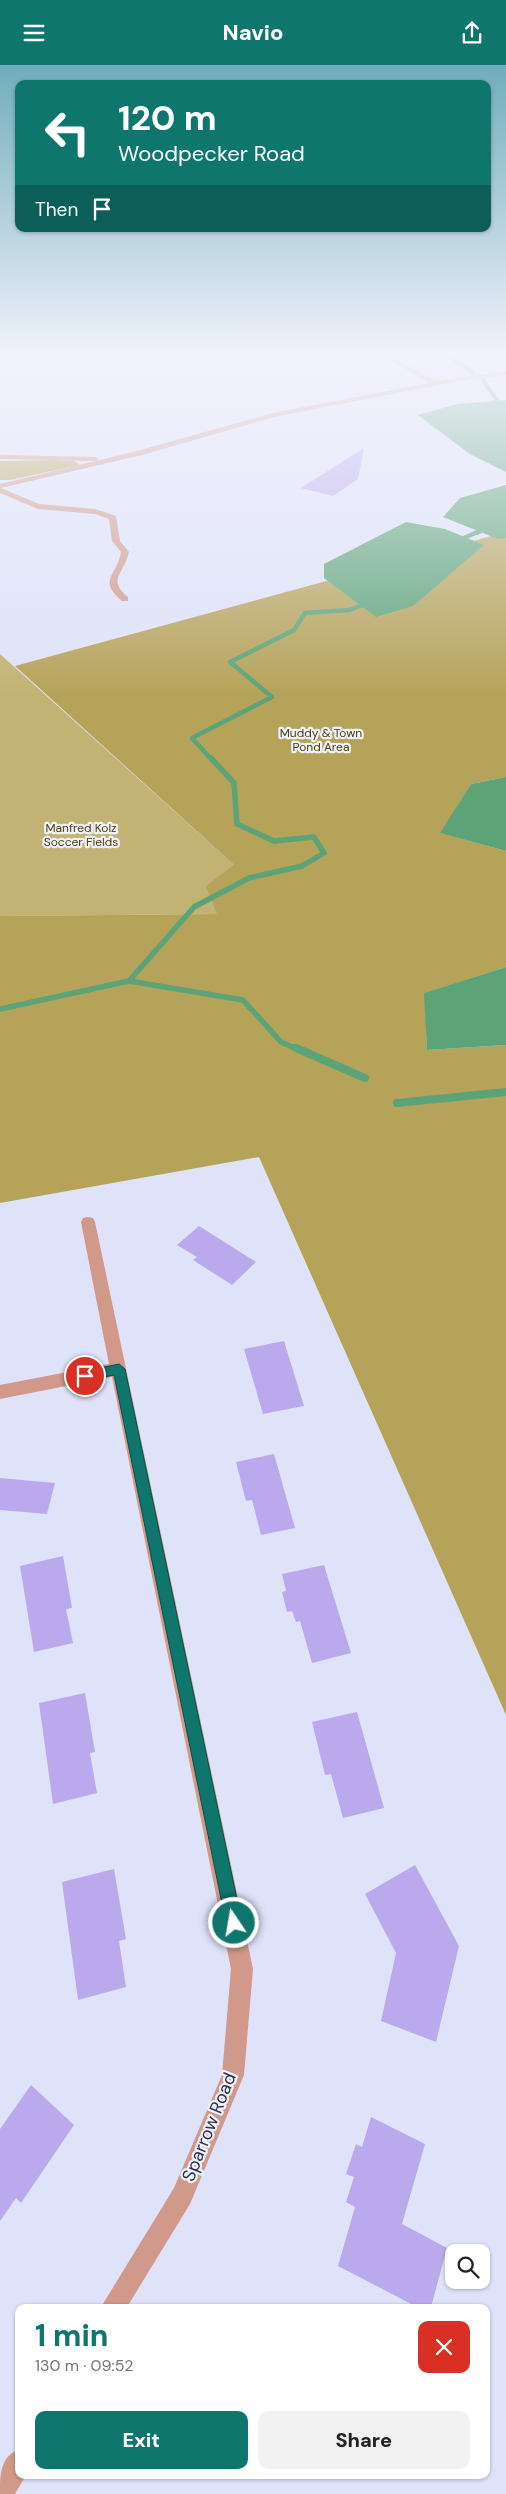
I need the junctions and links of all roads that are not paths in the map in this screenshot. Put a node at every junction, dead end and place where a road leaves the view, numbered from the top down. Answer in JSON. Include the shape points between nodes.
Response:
{"nodes":[{"id":1,"x":83,"y":467,"type":"edge"},
{"id":2,"x":0,"y":488,"type":"edge"},
{"id":3,"x":125,"y":599,"type":"dead end"},
{"id":4,"x":88,"y":1222,"type":"dead end"},
{"id":5,"x":119,"y":1369,"type":"junction"},
{"id":6,"x":0,"y":1393,"type":"edge"},
{"id":7,"x":115,"y":2304,"type":"edge"},
{"id":8,"x":15,"y":2469,"type":"edge"},
{"id":9,"x":0,"y":2493,"type":"edge"}],
"edges":[{"from":1,"to":2,"type":"street"},
{"from":2,"to":3,"type":"street","via":[[28,504],[105,512],[113,518],[116,541],[126,552],[125,562],[111,585]]},
{"from":4,"to":5,"type":"street","name":"Sparrow Road"},
{"from":5,"to":6,"type":"street"},
{"from":5,"to":7,"type":"street","name":"Sparrow Road","via":[[242,1969],[233,2075],[182,2196]]},
{"from":8,"to":9,"type":"street"}]}
